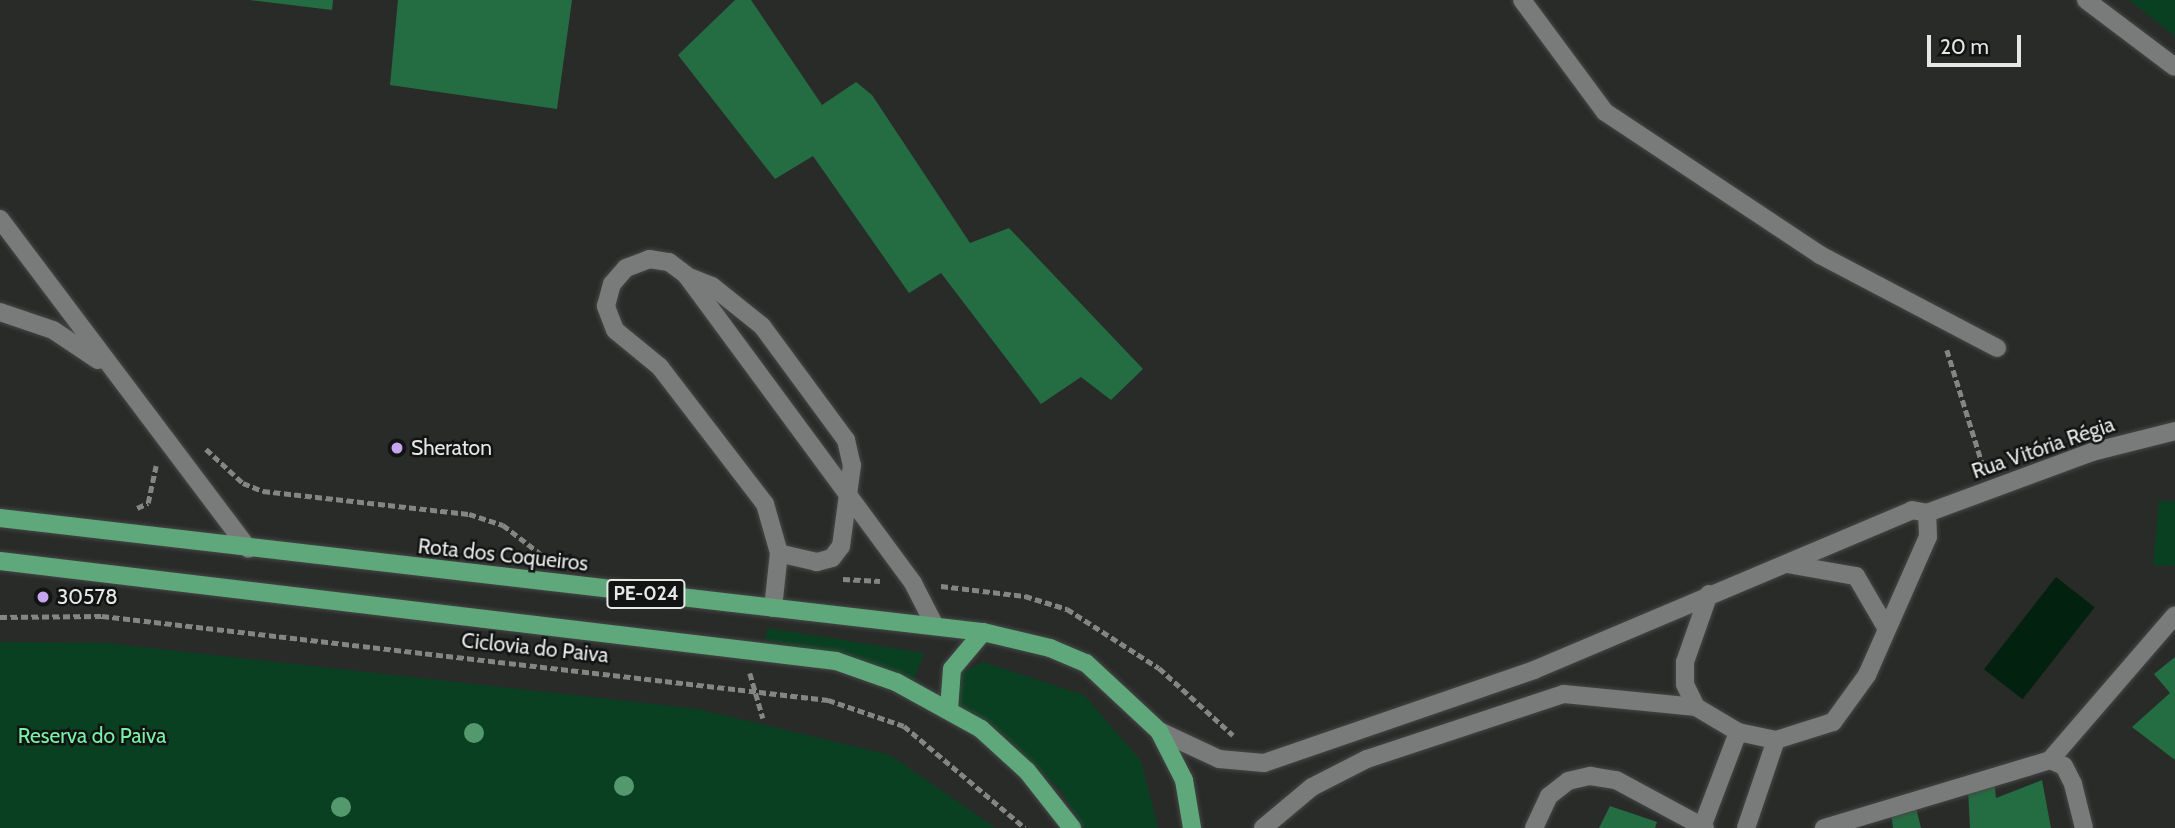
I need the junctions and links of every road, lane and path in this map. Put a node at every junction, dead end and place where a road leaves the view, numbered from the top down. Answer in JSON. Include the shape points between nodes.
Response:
{"nodes":[{"id":1,"x":1522,"y":0,"type":"edge"},
{"id":2,"x":2086,"y":0,"type":"edge"},
{"id":3,"x":2175,"y":67,"type":"edge"},
{"id":4,"x":0,"y":219,"type":"edge"},
{"id":5,"x":686,"y":275,"type":"junction"},
{"id":6,"x":0,"y":312,"type":"edge"},
{"id":7,"x":1936,"y":316,"type":"junction"},
{"id":8,"x":1997,"y":348,"type":"dead end"},
{"id":9,"x":110,"y":368,"type":"junction"},
{"id":10,"x":2175,"y":431,"type":"edge"},
{"id":11,"x":173,"y":453,"type":"junction"},
{"id":12,"x":1990,"y":489,"type":"junction"},
{"id":13,"x":849,"y":499,"type":"junction"},
{"id":14,"x":124,"y":506,"type":"dead end"},
{"id":15,"x":1927,"y":513,"type":"junction"},
{"id":16,"x":0,"y":519,"type":"edge"},
{"id":17,"x":248,"y":549,"type":"junction"},
{"id":18,"x":779,"y":553,"type":"junction"},
{"id":19,"x":557,"y":558,"type":"dead end"},
{"id":20,"x":0,"y":561,"type":"edge"},
{"id":21,"x":1783,"y":564,"type":"junction"},
{"id":22,"x":832,"y":579,"type":"dead end"},
{"id":23,"x":913,"y":583,"type":"junction"},
{"id":24,"x":1709,"y":594,"type":"junction"},
{"id":25,"x":773,"y":608,"type":"junction"},
{"id":26,"x":2175,"y":615,"type":"edge"},
{"id":27,"x":0,"y":617,"type":"edge"},
{"id":28,"x":935,"y":626,"type":"junction"},
{"id":29,"x":1887,"y":629,"type":"junction"},
{"id":30,"x":983,"y":632,"type":"junction"},
{"id":31,"x":1696,"y":707,"type":"junction"},
{"id":32,"x":949,"y":709,"type":"junction"},
{"id":33,"x":1159,"y":731,"type":"junction"},
{"id":34,"x":1738,"y":732,"type":"junction"},
{"id":35,"x":1245,"y":740,"type":"dead end"},
{"id":36,"x":1776,"y":740,"type":"junction"},
{"id":37,"x":2050,"y":760,"type":"junction"},
{"id":38,"x":1704,"y":827,"type":"edge"},
{"id":39,"x":1025,"y":828,"type":"edge"},
{"id":40,"x":1072,"y":828,"type":"edge"},
{"id":41,"x":1192,"y":828,"type":"edge"},
{"id":42,"x":1264,"y":828,"type":"edge"},
{"id":43,"x":1534,"y":828,"type":"edge"},
{"id":44,"x":1746,"y":828,"type":"edge"},
{"id":45,"x":1824,"y":828,"type":"edge"},
{"id":46,"x":2084,"y":828,"type":"edge"}],
"edges":[{"from":1,"to":7,"type":"lane","via":[[1605,112],[1820,255]]},
{"from":2,"to":3,"type":"lane"},
{"from":4,"to":9,"type":"lane"},
{"from":5,"to":13,"type":"lane"},
{"from":5,"to":13,"type":"lane","via":[[712,286],[762,326],[834,421],[852,466]]},
{"from":5,"to":18,"type":"lane","via":[[669,262],[649,259],[626,268],[612,284],[606,306],[615,330],[660,367],[765,504]]},
{"from":6,"to":9,"type":"lane","via":[[53,330]]},
{"from":7,"to":8,"type":"lane"},
{"from":7,"to":12,"type":"path"},
{"from":9,"to":11,"type":"lane"},
{"from":10,"to":12,"type":"lane","name":"Rua Vitória Régia","via":[[2092,452]]},
{"from":11,"to":14,"type":"path","via":[[154,468],[148,503]]},
{"from":11,"to":17,"type":"lane"},
{"from":11,"to":19,"type":"path","via":[[186,444],[202,446],[243,483],[263,491],[488,519],[519,543]]},
{"from":12,"to":15,"type":"lane","name":"Rua Vitória Régia"},
{"from":13,"to":18,"type":"lane","via":[[832,558],[817,562]]},
{"from":13,"to":23,"type":"lane"},
{"from":15,"to":21,"type":"lane","name":"Rua Vitória Régia","via":[[1912,510]]},
{"from":15,"to":29,"type":"lane","via":[[1928,537]]},
{"from":16,"to":17,"type":"main road","name":"Rota dos Coqueiros","number":"PE-024"},
{"from":17,"to":25,"type":"main road","name":"Rota dos Coqueiros","number":"PE-024"},
{"from":18,"to":25,"type":"lane"},
{"from":20,"to":32,"type":"main road","number":"PE-024","via":[[751,647],[836,661]]},
{"from":21,"to":24,"type":"lane"},
{"from":21,"to":29,"type":"lane","via":[[1856,576]]},
{"from":22,"to":23,"type":"path"},
{"from":23,"to":28,"type":"lane"},
{"from":23,"to":35,"type":"path","via":[[1025,596],[1067,609],[1159,668],[1213,721]]},
{"from":24,"to":31,"type":"lane","via":[[1685,662],[1685,684]]},
{"from":24,"to":33,"type":"lane","via":[[1534,670],[1265,763],[1219,758]]},
{"from":25,"to":28,"type":"main road","name":"Rota dos Coqueiros","number":"PE-024"},
{"from":26,"to":37,"type":"lane"},
{"from":27,"to":39,"type":"path","name":"Ciclovia do Paiva","via":[[102,616],[828,700],[904,726]]},
{"from":28,"to":30,"type":"main road","name":"Rota dos Coqueiros","number":"PE-024"},
{"from":29,"to":36,"type":"lane","via":[[1867,675],[1833,722]]},
{"from":30,"to":32,"type":"main road","via":[[952,668]]},
{"from":30,"to":33,"type":"main road","name":"Rota dos Coqueiros","number":"PE-024","via":[[1086,663]]},
{"from":31,"to":34,"type":"lane"},
{"from":31,"to":42,"type":"lane","via":[[1564,694],[1510,709],[1367,758],[1312,787]]},
{"from":32,"to":40,"type":"main road","number":"PE-024","via":[[981,729],[1027,771]]},
{"from":33,"to":41,"type":"main road","name":"Rota dos Coqueiros","number":"PE-024","via":[[1184,780]]},
{"from":34,"to":36,"type":"lane"},
{"from":34,"to":38,"type":"lane"},
{"from":36,"to":44,"type":"lane"},
{"from":37,"to":45,"type":"lane"},
{"from":37,"to":46,"type":"lane","via":[[2069,775]]},
{"from":38,"to":43,"type":"lane","via":[[1616,780],[1590,776],[1568,781],[1549,796]]}]}
